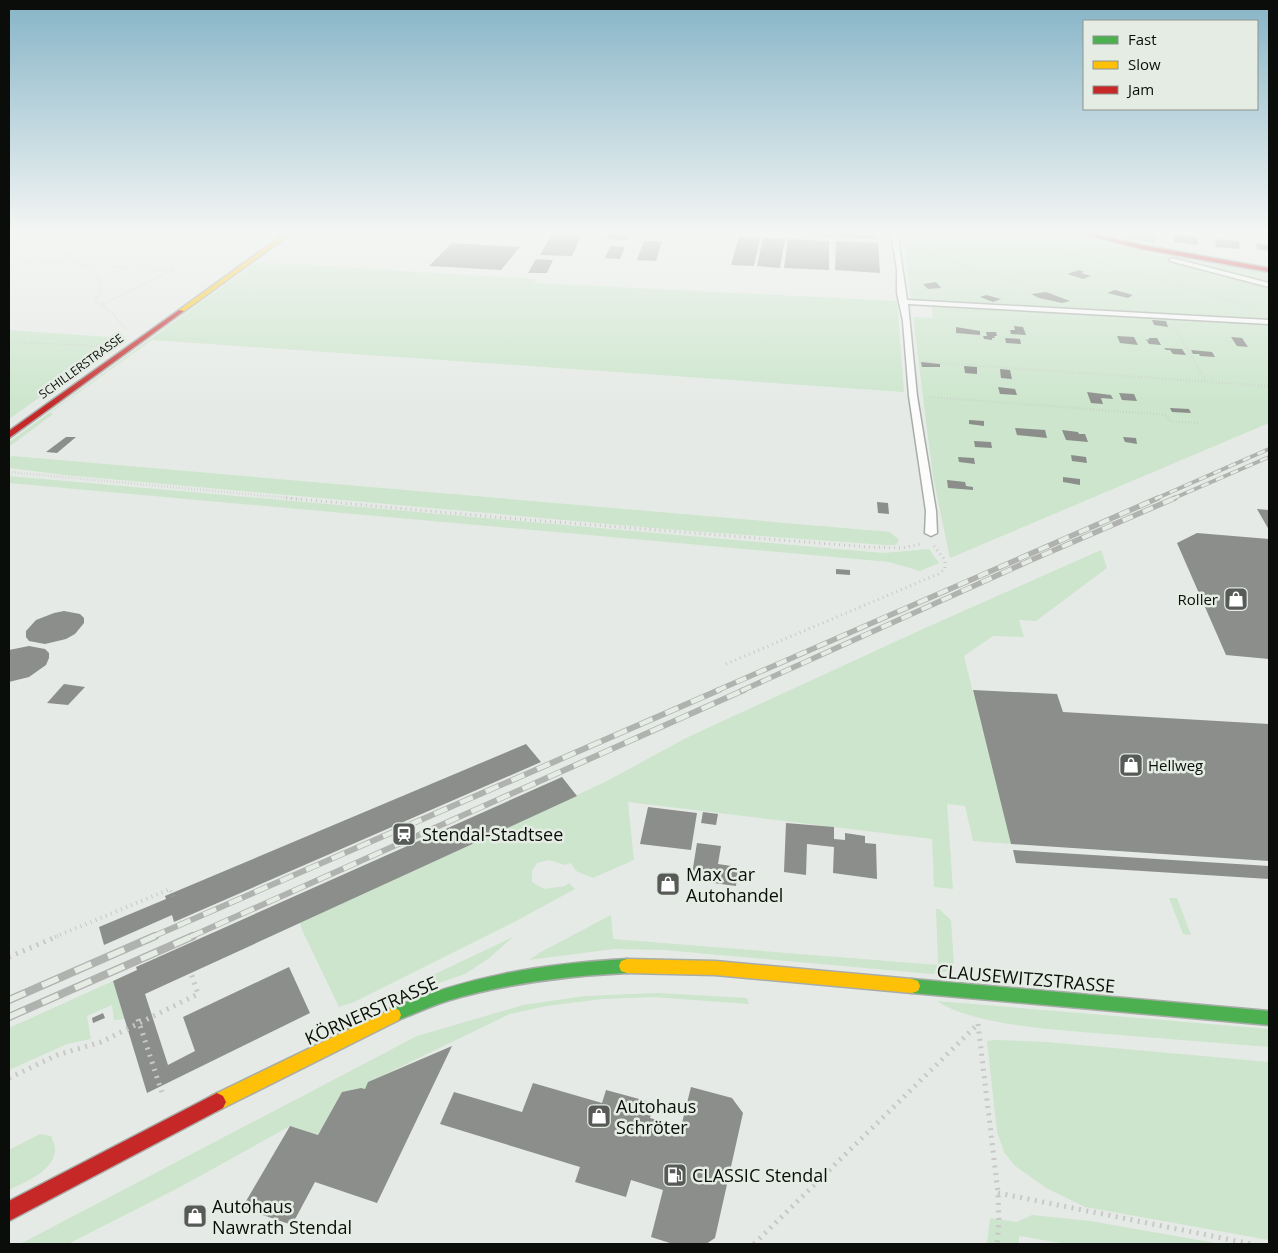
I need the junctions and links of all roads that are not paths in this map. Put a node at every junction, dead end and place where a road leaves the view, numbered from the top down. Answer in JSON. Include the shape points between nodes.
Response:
{"nodes":[{"id":1,"x":209,"y":290,"type":"edge"},
{"id":2,"x":901,"y":290,"type":"edge"},
{"id":3,"x":904,"y":302,"type":"junction"},
{"id":4,"x":1269,"y":322,"type":"edge"},
{"id":5,"x":9,"y":435,"type":"edge"},
{"id":6,"x":929,"y":537,"type":"road end"},
{"id":7,"x":780,"y":974,"type":"joint"},
{"id":8,"x":1269,"y":1018,"type":"edge"},
{"id":9,"x":9,"y":1211,"type":"edge"}],
"edges":[{"from":1,"to":5,"type":"street","name":"SCHILLERSTRASSE"},
{"from":2,"to":3,"type":"lane"},
{"from":3,"to":4,"type":"lane"},
{"from":3,"to":6,"type":"lane","via":[[913,396],[931,511]]},
{"from":7,"to":8,"type":"street","name":"CLAUSEWITZSTRASSE"},
{"from":7,"to":9,"type":"street","name":"KÖRNERSTRASSE","via":[[602,965],[493,981],[384,1019]]}]}
